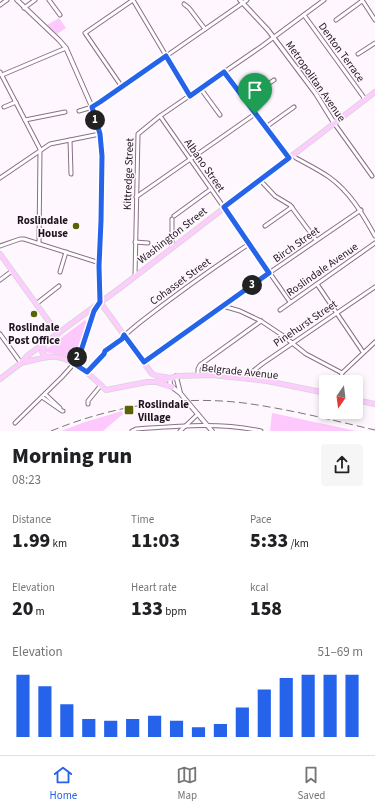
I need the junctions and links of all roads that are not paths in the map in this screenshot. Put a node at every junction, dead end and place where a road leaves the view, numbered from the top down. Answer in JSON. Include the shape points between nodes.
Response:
{"nodes":[{"id":1,"x":7,"y":0,"type":"edge"},
{"id":2,"x":23,"y":0,"type":"edge"},
{"id":3,"x":35,"y":0,"type":"edge"},
{"id":4,"x":49,"y":0,"type":"edge"},
{"id":5,"x":133,"y":0,"type":"edge"},
{"id":6,"x":324,"y":0,"type":"edge"},
{"id":7,"x":362,"y":0,"type":"edge"},
{"id":8,"x":18,"y":1,"type":"edge"},
{"id":9,"x":243,"y":1,"type":"edge"},
{"id":10,"x":184,"y":4,"type":"dead end"},
{"id":11,"x":0,"y":5,"type":"edge"},
{"id":12,"x":24,"y":8,"type":"junction"},
{"id":13,"x":60,"y":15,"type":"dead end"},
{"id":14,"x":304,"y":15,"type":"junction"},
{"id":15,"x":336,"y":20,"type":"dead end"},
{"id":16,"x":375,"y":20,"type":"edge"},
{"id":17,"x":205,"y":29,"type":"junction"},
{"id":18,"x":273,"y":36,"type":"junction"},
{"id":19,"x":375,"y":43,"type":"edge"},
{"id":20,"x":66,"y":48,"type":"junction"},
{"id":21,"x":358,"y":54,"type":"dead end"},
{"id":22,"x":166,"y":56,"type":"junction"},
{"id":23,"x":224,"y":72,"type":"junction"},
{"id":24,"x":1,"y":73,"type":"edge"},
{"id":25,"x":274,"y":80,"type":"dead end"},
{"id":26,"x":122,"y":87,"type":"junction"},
{"id":27,"x":201,"y":89,"type":"junction"},
{"id":28,"x":375,"y":92,"type":"edge"},
{"id":29,"x":190,"y":96,"type":"junction"},
{"id":30,"x":365,"y":99,"type":"junction"},
{"id":31,"x":245,"y":100,"type":"junction"},
{"id":32,"x":16,"y":102,"type":"junction"},
{"id":33,"x":4,"y":107,"type":"dead end"},
{"id":34,"x":92,"y":107,"type":"junction"},
{"id":35,"x":294,"y":107,"type":"dead end"},
{"id":36,"x":79,"y":111,"type":"dead end"},
{"id":37,"x":65,"y":112,"type":"dead end"},
{"id":38,"x":255,"y":114,"type":"junction"},
{"id":39,"x":220,"y":115,"type":"dead end"},
{"id":40,"x":160,"y":116,"type":"junction"},
{"id":41,"x":25,"y":120,"type":"junction"},
{"id":42,"x":334,"y":123,"type":"junction"},
{"id":43,"x":266,"y":127,"type":"junction"},
{"id":44,"x":100,"y":134,"type":"junction"},
{"id":45,"x":70,"y":140,"type":"junction"},
{"id":46,"x":40,"y":149,"type":"junction"},
{"id":47,"x":291,"y":156,"type":"junction"},
{"id":48,"x":190,"y":159,"type":"junction"},
{"id":49,"x":71,"y":174,"type":"dead end"},
{"id":50,"x":372,"y":176,"type":"dead end"},
{"id":51,"x":0,"y":178,"type":"edge"},
{"id":52,"x":260,"y":180,"type":"junction"},
{"id":53,"x":211,"y":188,"type":"junction"},
{"id":54,"x":136,"y":197,"type":"junction"},
{"id":55,"x":224,"y":207,"type":"junction"},
{"id":56,"x":292,"y":207,"type":"junction"},
{"id":57,"x":361,"y":210,"type":"junction"},
{"id":58,"x":265,"y":226,"type":"dead end"},
{"id":59,"x":375,"y":236,"type":"edge"},
{"id":60,"x":316,"y":240,"type":"junction"},
{"id":61,"x":135,"y":242,"type":"junction"},
{"id":62,"x":148,"y":243,"type":"dead end"},
{"id":63,"x":375,"y":243,"type":"edge"},
{"id":64,"x":39,"y":244,"type":"junction"},
{"id":65,"x":249,"y":244,"type":"junction"},
{"id":66,"x":0,"y":246,"type":"edge"},
{"id":67,"x":173,"y":246,"type":"junction"},
{"id":68,"x":66,"y":252,"type":"junction"},
{"id":69,"x":0,"y":254,"type":"edge"},
{"id":70,"x":100,"y":263,"type":"junction"},
{"id":71,"x":12,"y":271,"type":"junction"},
{"id":72,"x":60,"y":272,"type":"dead end"},
{"id":73,"x":269,"y":273,"type":"junction"},
{"id":74,"x":135,"y":276,"type":"junction"},
{"id":75,"x":0,"y":280,"type":"edge"},
{"id":76,"x":317,"y":284,"type":"junction"},
{"id":77,"x":59,"y":286,"type":"dead end"},
{"id":78,"x":375,"y":287,"type":"edge"},
{"id":79,"x":100,"y":302,"type":"junction"},
{"id":80,"x":290,"y":302,"type":"junction"},
{"id":81,"x":36,"y":304,"type":"junction"},
{"id":82,"x":222,"y":306,"type":"junction"},
{"id":83,"x":280,"y":310,"type":"dead end"},
{"id":84,"x":336,"y":313,"type":"junction"},
{"id":85,"x":79,"y":318,"type":"junction"},
{"id":86,"x":261,"y":322,"type":"junction"},
{"id":87,"x":89,"y":326,"type":"junction"},
{"id":88,"x":0,"y":334,"type":"edge"},
{"id":89,"x":58,"y":334,"type":"junction"},
{"id":90,"x":124,"y":335,"type":"junction"},
{"id":91,"x":375,"y":342,"type":"edge"},
{"id":92,"x":44,"y":344,"type":"junction"},
{"id":93,"x":292,"y":344,"type":"junction"},
{"id":94,"x":363,"y":352,"type":"junction"},
{"id":95,"x":50,"y":357,"type":"junction"},
{"id":96,"x":144,"y":362,"type":"junction"},
{"id":97,"x":21,"y":363,"type":"junction"},
{"id":98,"x":73,"y":363,"type":"junction"},
{"id":99,"x":87,"y":372,"type":"junction"},
{"id":100,"x":342,"y":373,"type":"joint"},
{"id":101,"x":152,"y":374,"type":"junction"},
{"id":102,"x":198,"y":375,"type":"junction"},
{"id":103,"x":173,"y":377,"type":"junction"},
{"id":104,"x":248,"y":378,"type":"junction"},
{"id":105,"x":0,"y":379,"type":"edge"},
{"id":106,"x":146,"y":382,"type":"junction"},
{"id":107,"x":155,"y":382,"type":"junction"},
{"id":108,"x":101,"y":385,"type":"junction"},
{"id":109,"x":172,"y":387,"type":"junction"},
{"id":110,"x":319,"y":392,"type":"edge"},
{"id":111,"x":180,"y":393,"type":"junction"},
{"id":112,"x":45,"y":394,"type":"junction"},
{"id":113,"x":42,"y":397,"type":"junction"},
{"id":114,"x":363,"y":401,"type":"edge"},
{"id":115,"x":88,"y":404,"type":"dead end"},
{"id":116,"x":375,"y":404,"type":"edge"},
{"id":117,"x":198,"y":414,"type":"junction"},
{"id":118,"x":15,"y":423,"type":"dead end"},
{"id":119,"x":207,"y":425,"type":"junction"},
{"id":120,"x":186,"y":426,"type":"junction"},
{"id":121,"x":241,"y":428,"type":"junction"},
{"id":122,"x":142,"y":430,"type":"edge"},
{"id":123,"x":132,"y":431,"type":"edge"},
{"id":124,"x":180,"y":431,"type":"edge"},
{"id":125,"x":212,"y":431,"type":"edge"},
{"id":126,"x":238,"y":431,"type":"edge"},
{"id":127,"x":261,"y":431,"type":"edge"}],
"edges":[{"from":1,"to":11,"type":"street"},
{"from":2,"to":8,"type":"street"},
{"from":3,"to":12,"type":"street"},
{"from":4,"to":13,"type":"street"},
{"from":5,"to":22,"type":"street"},
{"from":5,"to":26,"type":"street","via":[[85,33]]},
{"from":6,"to":14,"type":"street","name":"Kittredge Street"},
{"from":7,"to":15,"type":"street"},
{"from":7,"to":16,"type":"street"},
{"from":8,"to":12,"type":"street"},
{"from":9,"to":17,"type":"street"},
{"from":9,"to":18,"type":"street","name":"Metropolitan Avenue"},
{"from":10,"to":17,"type":"street"},
{"from":12,"to":20,"type":"street"},
{"from":14,"to":18,"type":"street","name":"Kittredge Street"},
{"from":14,"to":30,"type":"street","name":"Denton Terrace"},
{"from":17,"to":22,"type":"street"},
{"from":18,"to":23,"type":"street","name":"Kittredge Street"},
{"from":18,"to":42,"type":"street","name":"Metropolitan Avenue"},
{"from":19,"to":21,"type":"street"},
{"from":20,"to":24,"type":"street"},
{"from":20,"to":34,"type":"street"},
{"from":22,"to":26,"type":"street"},
{"from":22,"to":29,"type":"street"},
{"from":23,"to":27,"type":"street","name":"Kittredge Street"},
{"from":23,"to":31,"type":"street"},
{"from":24,"to":32,"type":"street"},
{"from":25,"to":31,"type":"street"},
{"from":26,"to":34,"type":"street"},
{"from":27,"to":29,"type":"street","name":"Kittredge Street"},
{"from":27,"to":39,"type":"street"},
{"from":28,"to":30,"type":"main road","name":"Washington Street"},
{"from":29,"to":40,"type":"street","name":"Kittredge Street"},
{"from":30,"to":42,"type":"main road","name":"Washington Street"},
{"from":31,"to":38,"type":"street"},
{"from":32,"to":33,"type":"street"},
{"from":32,"to":41,"type":"street"},
{"from":34,"to":36,"type":"street"},
{"from":34,"to":44,"type":"street"},
{"from":35,"to":43,"type":"street"},
{"from":37,"to":41,"type":"street"},
{"from":38,"to":43,"type":"street"},
{"from":38,"to":48,"type":"street"},
{"from":40,"to":48,"type":"street","name":"Albano Street"},
{"from":40,"to":54,"type":"street","name":"Kittredge Street","via":[[137,135]]},
{"from":41,"to":46,"type":"street"},
{"from":42,"to":47,"type":"main road","name":"Washington Street"},
{"from":42,"to":50,"type":"street","name":"Metropolitan Avenue"},
{"from":43,"to":47,"type":"street"},
{"from":44,"to":45,"type":"street"},
{"from":44,"to":70,"type":"street"},
{"from":45,"to":46,"type":"street"},
{"from":45,"to":49,"type":"street"},
{"from":46,"to":51,"type":"street"},
{"from":46,"to":64,"type":"street"},
{"from":47,"to":52,"type":"main road","name":"Washington Street"},
{"from":47,"to":57,"type":"street","via":[[328,176]]},
{"from":48,"to":53,"type":"street","name":"Albano Street"},
{"from":48,"to":54,"type":"street"},
{"from":52,"to":55,"type":"main road","name":"Washington Street"},
{"from":52,"to":56,"type":"street","via":[[275,196],[288,202]]},
{"from":53,"to":55,"type":"street","name":"Albano Street"},
{"from":53,"to":67,"type":"street","via":[[173,218]]},
{"from":54,"to":61,"type":"street","name":"Kittredge Street"},
{"from":55,"to":65,"type":"street","name":"Albano Street"},
{"from":55,"to":67,"type":"main road","name":"Washington Street"},
{"from":56,"to":58,"type":"street"},
{"from":56,"to":60,"type":"street"},
{"from":57,"to":59,"type":"street"},
{"from":57,"to":60,"type":"street","name":"Birch Street"},
{"from":60,"to":73,"type":"street","name":"Birch Street"},
{"from":61,"to":62,"type":"street"},
{"from":61,"to":74,"type":"street","name":"Kittredge Street"},
{"from":63,"to":76,"type":"street","name":"Roslindale Avenue"},
{"from":64,"to":66,"type":"street","via":[[20,239]]},
{"from":64,"to":68,"type":"street"},
{"from":65,"to":73,"type":"street","name":"Albano Street"},
{"from":65,"to":90,"type":"street","name":"Cohasset Street","via":[[181,291]]},
{"from":67,"to":74,"type":"main road","name":"Washington Street"},
{"from":68,"to":70,"type":"street"},
{"from":68,"to":72,"type":"street"},
{"from":69,"to":71,"type":"main road"},
{"from":70,"to":79,"type":"street"},
{"from":71,"to":75,"type":"street"},
{"from":71,"to":81,"type":"main road"},
{"from":73,"to":80,"type":"street","name":"Albano Street"},
{"from":73,"to":82,"type":"street","name":"Birch Street"},
{"from":74,"to":79,"type":"main road","name":"Washington Street"},
{"from":76,"to":80,"type":"street","name":"Roslindale Avenue"},
{"from":76,"to":84,"type":"street"},
{"from":77,"to":81,"type":"street"},
{"from":78,"to":84,"type":"street","name":"Pinehurst Street"},
{"from":79,"to":85,"type":"main road","name":"Washington Street"},
{"from":79,"to":87,"type":"main road"},
{"from":79,"to":90,"type":"main road"},
{"from":80,"to":83,"type":"street","name":"Roslindale Avenue"},
{"from":81,"to":89,"type":"main road"},
{"from":82,"to":86,"type":"street","via":[[240,311]]},
{"from":82,"to":96,"type":"street","name":"Birch Street"},
{"from":84,"to":93,"type":"street","name":"Pinehurst Street"},
{"from":84,"to":94,"type":"street"},
{"from":85,"to":87,"type":"main road","via":[[87,318]]},
{"from":85,"to":89,"type":"main road","name":"Washington Street"},
{"from":86,"to":93,"type":"street"},
{"from":86,"to":102,"type":"street","via":[[200,365]]},
{"from":87,"to":98,"type":"main road","via":[[80,354]]},
{"from":88,"to":97,"type":"street"},
{"from":89,"to":92,"type":"main road","name":"Washington Street"},
{"from":90,"to":96,"type":"main road"},
{"from":90,"to":99,"type":"street","name":"Cohasset Street","via":[[105,351]]},
{"from":91,"to":94,"type":"street"},
{"from":92,"to":95,"type":"main road","via":[[42,352]]},
{"from":92,"to":97,"type":"main road","name":"Washington Street"},
{"from":93,"to":100,"type":"street"},
{"from":93,"to":104,"type":"street","name":"Pinehurst Street","via":[[262,364]]},
{"from":94,"to":100,"type":"street"},
{"from":95,"to":97,"type":"main road"},
{"from":95,"to":98,"type":"main road"},
{"from":96,"to":101,"type":"main road"},
{"from":97,"to":105,"type":"main road","name":"Washington Street"},
{"from":98,"to":99,"type":"main road"},
{"from":98,"to":112,"type":"street"},
{"from":99,"to":108,"type":"main road"},
{"from":101,"to":103,"type":"main road"},
{"from":101,"to":106,"type":"main road","via":[[152,379]]},
{"from":102,"to":103,"type":"main road","name":"Belgrade Avenue"},
{"from":102,"to":104,"type":"main road","name":"Belgrade Avenue"},
{"from":103,"to":107,"type":"main road","name":"Belgrade Avenue"},
{"from":103,"to":109,"type":"street","via":[[170,383]]},
{"from":103,"to":111,"type":"street"},
{"from":104,"to":110,"type":"main road","name":"Belgrade Avenue"},
{"from":106,"to":107,"type":"main road","name":"Belgrade Avenue"},
{"from":106,"to":108,"type":"main road","name":"Belgrade Avenue","via":[[106,390]]},
{"from":107,"to":109,"type":"main road"},
{"from":108,"to":115,"type":"street","via":[[88,400]]},
{"from":109,"to":111,"type":"street"},
{"from":111,"to":117,"type":"street"},
{"from":112,"to":113,"type":"street"},
{"from":112,"to":113,"type":"street","via":[[64,411]]},
{"from":113,"to":118,"type":"street"},
{"from":114,"to":116,"type":"main road"},
{"from":117,"to":119,"type":"street"},
{"from":117,"to":120,"type":"street"},
{"from":119,"to":120,"type":"street"},
{"from":119,"to":121,"type":"street"},
{"from":119,"to":125,"type":"street"},
{"from":120,"to":122,"type":"street"},
{"from":120,"to":124,"type":"street"},
{"from":121,"to":126,"type":"street"},
{"from":121,"to":127,"type":"street"},
{"from":122,"to":123,"type":"street","via":[[136,428]]}]}
